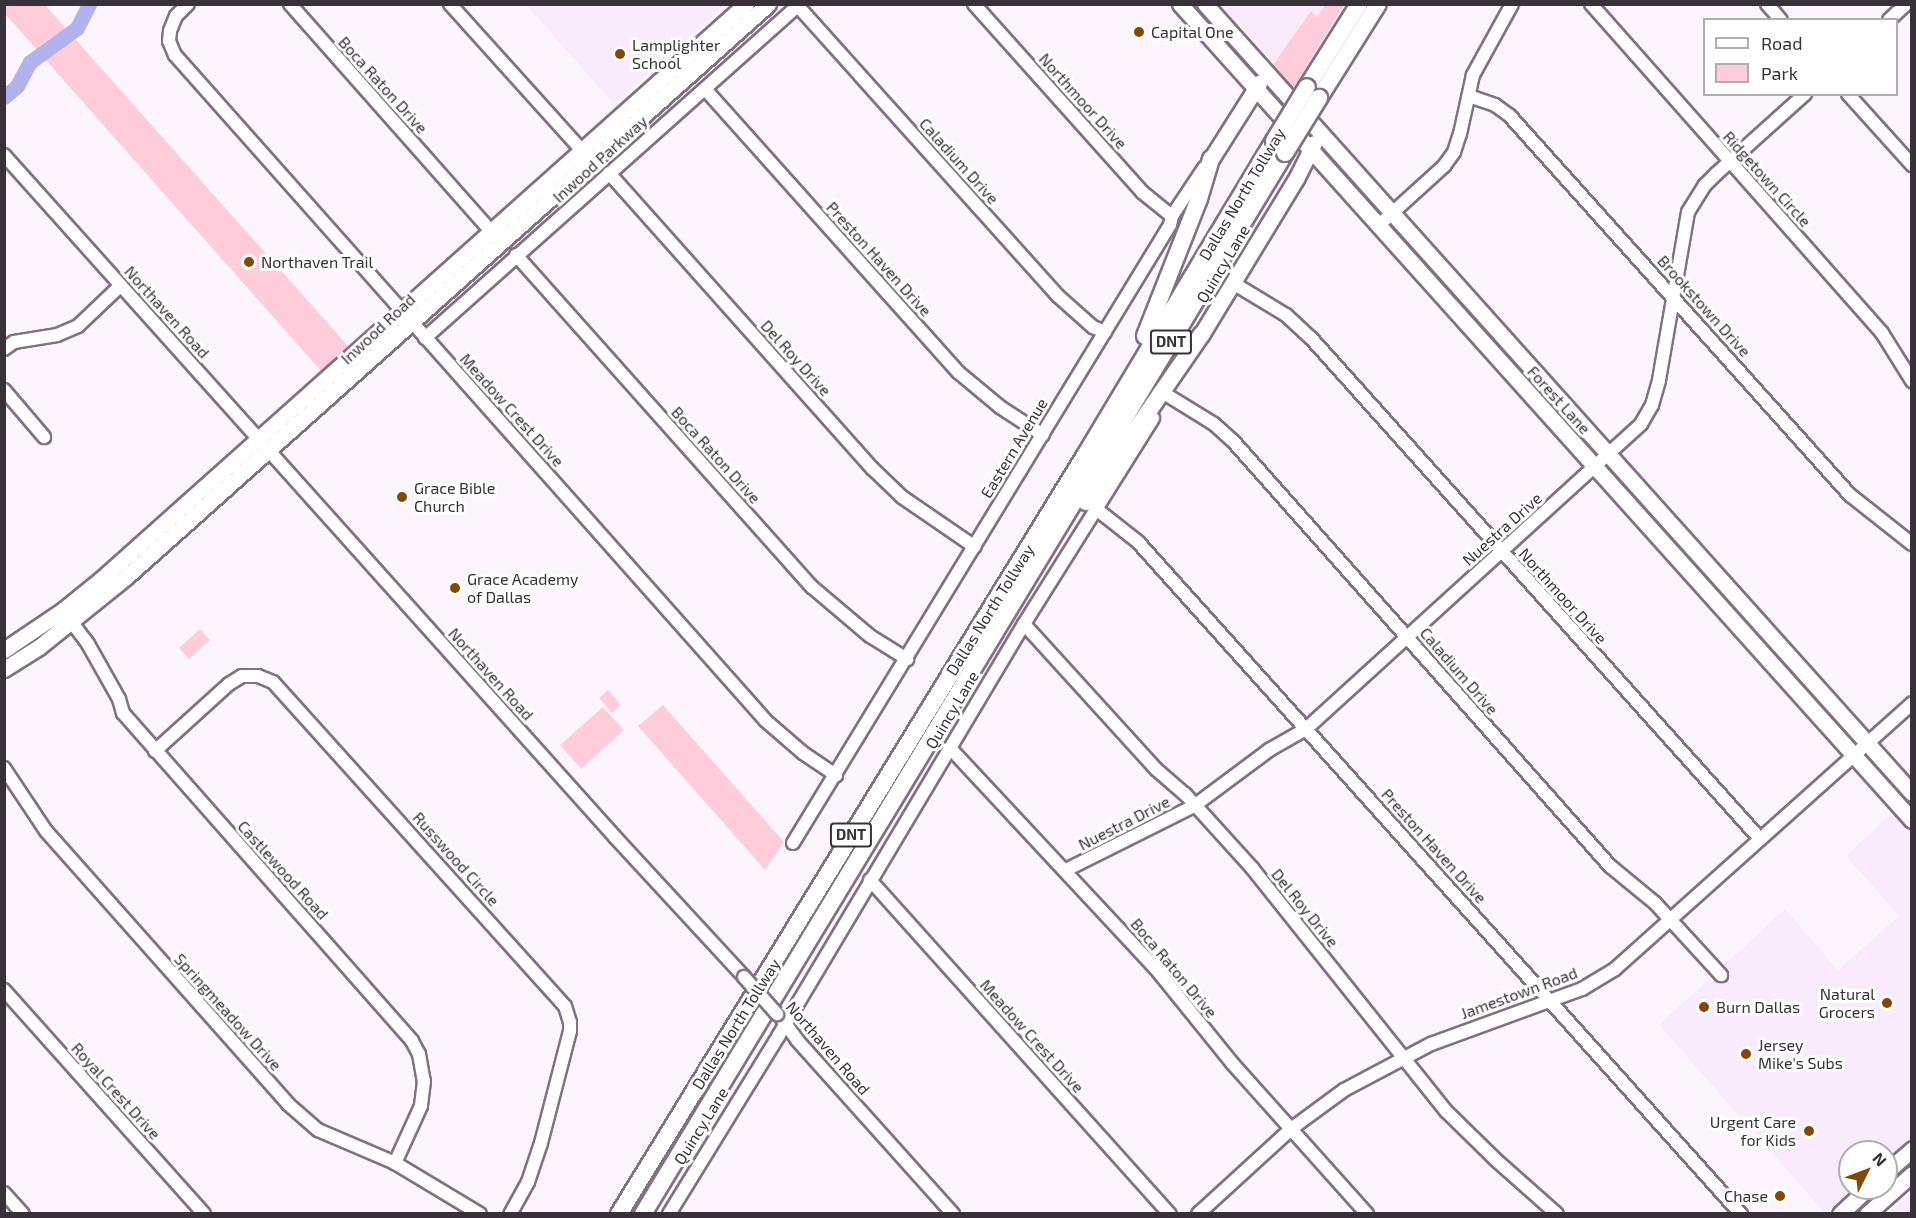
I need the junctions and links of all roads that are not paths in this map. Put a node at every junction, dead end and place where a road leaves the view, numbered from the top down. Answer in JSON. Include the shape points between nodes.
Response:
{"nodes":[{"id":1,"x":188,"y":4,"type":"edge"},
{"id":2,"x":290,"y":4,"type":"edge"},
{"id":3,"x":450,"y":4,"type":"edge"},
{"id":4,"x":746,"y":4,"type":"edge"},
{"id":5,"x":768,"y":4,"type":"edge"},
{"id":6,"x":974,"y":4,"type":"edge"},
{"id":7,"x":1180,"y":4,"type":"edge"},
{"id":8,"x":1205,"y":4,"type":"edge"},
{"id":9,"x":1359,"y":4,"type":"edge"},
{"id":10,"x":1378,"y":4,"type":"edge"},
{"id":11,"x":1512,"y":4,"type":"edge"},
{"id":12,"x":1591,"y":4,"type":"edge"},
{"id":13,"x":1767,"y":4,"type":"edge"},
{"id":14,"x":1906,"y":4,"type":"edge"},
{"id":15,"x":796,"y":5,"type":"edge"},
{"id":16,"x":1779,"y":18,"type":"edge"},
{"id":17,"x":1891,"y":18,"type":"edge"},
{"id":18,"x":1268,"y":75,"type":"junction"},
{"id":19,"x":666,"y":84,"type":"junction"},
{"id":20,"x":1254,"y":87,"type":"junction"},
{"id":21,"x":705,"y":88,"type":"junction"},
{"id":22,"x":1313,"y":92,"type":"junction"},
{"id":23,"x":1469,"y":96,"type":"junction"},
{"id":24,"x":1803,"y":96,"type":"edge"},
{"id":25,"x":1850,"y":96,"type":"edge"},
{"id":26,"x":1320,"y":132,"type":"junction"},
{"id":27,"x":1280,"y":147,"type":"junction"},
{"id":28,"x":1310,"y":151,"type":"junction"},
{"id":29,"x":586,"y":155,"type":"junction"},
{"id":30,"x":6,"y":159,"type":"edge"},
{"id":31,"x":1211,"y":159,"type":"junction"},
{"id":32,"x":1730,"y":162,"type":"junction"},
{"id":33,"x":1911,"y":165,"type":"edge"},
{"id":34,"x":609,"y":173,"type":"junction"},
{"id":35,"x":1334,"y":177,"type":"junction"},
{"id":36,"x":1296,"y":179,"type":"junction"},
{"id":37,"x":1393,"y":213,"type":"junction"},
{"id":38,"x":1172,"y":216,"type":"junction"},
{"id":39,"x":1379,"y":225,"type":"junction"},
{"id":40,"x":496,"y":236,"type":"junction"},
{"id":41,"x":516,"y":255,"type":"junction"},
{"id":42,"x":1233,"y":283,"type":"junction"},
{"id":43,"x":121,"y":285,"type":"junction"},
{"id":44,"x":1673,"y":296,"type":"junction"},
{"id":45,"x":1468,"y":298,"type":"junction"},
{"id":46,"x":1454,"y":310,"type":"junction"},
{"id":47,"x":407,"y":317,"type":"junction"},
{"id":48,"x":1105,"y":332,"type":"junction"},
{"id":49,"x":1201,"y":335,"type":"junction"},
{"id":50,"x":426,"y":338,"type":"junction"},
{"id":51,"x":4,"y":349,"type":"edge"},
{"id":52,"x":1537,"y":375,"type":"junction"},
{"id":53,"x":1911,"y":381,"type":"edge"},
{"id":54,"x":1524,"y":387,"type":"junction"},
{"id":55,"x":4,"y":390,"type":"edge"},
{"id":56,"x":1122,"y":392,"type":"junction"},
{"id":57,"x":1167,"y":395,"type":"junction"},
{"id":58,"x":1042,"y":435,"type":"junction"},
{"id":59,"x":44,"y":437,"type":"dead end"},
{"id":60,"x":264,"y":445,"type":"junction"},
{"id":61,"x":1608,"y":456,"type":"junction"},
{"id":62,"x":1595,"y":468,"type":"junction"},
{"id":63,"x":1095,"y":508,"type":"junction"},
{"id":64,"x":1057,"y":530,"type":"junction"},
{"id":65,"x":1908,"y":537,"type":"edge"},
{"id":66,"x":975,"y":547,"type":"junction"},
{"id":67,"x":1501,"y":551,"type":"junction"},
{"id":68,"x":1753,"y":615,"type":"junction"},
{"id":69,"x":68,"y":616,"type":"junction"},
{"id":70,"x":1024,"y":624,"type":"junction"},
{"id":71,"x":1739,"y":628,"type":"junction"},
{"id":72,"x":1409,"y":638,"type":"junction"},
{"id":73,"x":4,"y":650,"type":"edge"},
{"id":74,"x":906,"y":659,"type":"junction"},
{"id":75,"x":4,"y":669,"type":"edge"},
{"id":76,"x":1911,"y":703,"type":"edge"},
{"id":77,"x":1306,"y":729,"type":"junction"},
{"id":78,"x":1867,"y":743,"type":"junction"},
{"id":79,"x":950,"y":748,"type":"junction"},
{"id":80,"x":155,"y":751,"type":"junction"},
{"id":81,"x":1854,"y":755,"type":"junction"},
{"id":82,"x":4,"y":768,"type":"edge"},
{"id":83,"x":836,"y":775,"type":"junction"},
{"id":84,"x":1911,"y":793,"type":"edge"},
{"id":85,"x":1194,"y":806,"type":"junction"},
{"id":86,"x":1911,"y":820,"type":"edge"},
{"id":87,"x":1760,"y":839,"type":"junction"},
{"id":88,"x":793,"y":843,"type":"dead end"},
{"id":89,"x":1066,"y":870,"type":"junction"},
{"id":90,"x":870,"y":880,"type":"junction"},
{"id":91,"x":1671,"y":920,"type":"junction"},
{"id":92,"x":1720,"y":975,"type":"dead end"},
{"id":93,"x":4,"y":990,"type":"edge"},
{"id":94,"x":1550,"y":1000,"type":"junction"},
{"id":95,"x":781,"y":1019,"type":"junction"},
{"id":96,"x":1402,"y":1058,"type":"junction"},
{"id":97,"x":1291,"y":1129,"type":"junction"},
{"id":98,"x":1911,"y":1149,"type":"edge"},
{"id":99,"x":1898,"y":1161,"type":"edge"},
{"id":100,"x":395,"y":1163,"type":"junction"},
{"id":101,"x":1910,"y":1175,"type":"edge"},
{"id":102,"x":4,"y":1193,"type":"edge"},
{"id":103,"x":1855,"y":1200,"type":"edge"},
{"id":104,"x":23,"y":1214,"type":"edge"},
{"id":105,"x":204,"y":1214,"type":"edge"},
{"id":106,"x":480,"y":1214,"type":"edge"},
{"id":107,"x":510,"y":1214,"type":"edge"},
{"id":108,"x":619,"y":1214,"type":"edge"},
{"id":109,"x":643,"y":1214,"type":"edge"},
{"id":110,"x":669,"y":1214,"type":"edge"},
{"id":111,"x":953,"y":1214,"type":"edge"},
{"id":112,"x":1170,"y":1214,"type":"edge"},
{"id":113,"x":1198,"y":1214,"type":"edge"},
{"id":114,"x":1367,"y":1214,"type":"edge"},
{"id":115,"x":1557,"y":1214,"type":"edge"},
{"id":116,"x":1741,"y":1214,"type":"edge"},
{"id":117,"x":1840,"y":1214,"type":"edge"},
{"id":118,"x":1868,"y":1214,"type":"edge"}],
"edges":[{"from":1,"to":47,"type":"street","name":"Meadow Crest Drive","via":[[176,16],[170,31],[169,41],[175,55]]},
{"from":2,"to":40,"type":"street","name":"Boca Raton Drive"},
{"from":3,"to":29,"type":"street"},
{"from":4,"to":19,"type":"main road","name":"Inwood Road"},
{"from":5,"to":19,"type":"main road","name":"Inwood Road"},
{"from":6,"to":38,"type":"street","name":"Northmoor Drive","via":[[1142,192]]},
{"from":7,"to":20,"type":"main road","name":"Forest Lane"},
{"from":8,"to":18,"type":"main road","name":"Forest Lane"},
{"from":9,"to":22,"type":"highway","name":"Dallas North Tollway","number":"DNT"},
{"from":10,"to":22,"type":"highway","name":"Dallas North Tollway","number":"DNT"},
{"from":11,"to":23,"type":"street","via":[[1479,60]]},
{"from":12,"to":32,"type":"street","name":"Ridgetown Circle"},
{"from":13,"to":16,"type":"street"},
{"from":14,"to":17,"type":"street"},
{"from":15,"to":21,"type":"street","name":"Inwood Parkway"},
{"from":15,"to":48,"type":"street","name":"Caladium Drive","via":[[1058,296],[1093,327]]},
{"from":18,"to":20,"type":"main road","name":"Eastern Avenue"},
{"from":18,"to":26,"type":"main road","name":"Forest Lane"},
{"from":19,"to":29,"type":"main road","name":"Inwood Road"},
{"from":20,"to":28,"type":"main road","name":"Forest Lane"},
{"from":20,"to":31,"type":"main road","name":"Eastern Avenue"},
{"from":21,"to":34,"type":"street","name":"Inwood Parkway"},
{"from":21,"to":58,"type":"street","name":"Preston Haven Drive","via":[[958,372]]},
{"from":22,"to":27,"type":"highway","name":"Dallas North Tollway","number":"DNT","bridge":true},
{"from":23,"to":37,"type":"street","via":[[1454,152]]},
{"from":23,"to":44,"type":"street","name":"Brookstown Drive","via":[[1495,105],[1509,115]]},
{"from":24,"to":32,"type":"street","name":"Nuestra Drive"},
{"from":25,"to":33,"type":"street"},
{"from":26,"to":28,"type":"main road","name":"Quincy Lane"},
{"from":26,"to":37,"type":"main road","name":"Forest Lane"},
{"from":27,"to":56,"type":"highway","name":"Dallas North Tollway","number":"DNT"},
{"from":27,"to":64,"type":"highway","name":"Dallas North Tollway","number":"DNT"},
{"from":28,"to":35,"type":"main road","name":"Forest Lane"},
{"from":28,"to":36,"type":"main road","name":"Quincy Lane"},
{"from":29,"to":40,"type":"main road","name":"Inwood Road"},
{"from":30,"to":43,"type":"street","name":"Northaven Road"},
{"from":31,"to":38,"type":"street","name":"Eastern Avenue"},
{"from":31,"to":56,"type":"highway","via":[[1157,309]]},
{"from":32,"to":44,"type":"street","name":"Nuestra Drive","via":[[1705,185],[1688,212]]},
{"from":32,"to":53,"type":"street","name":"Ridgetown Circle","via":[[1882,333]]},
{"from":34,"to":41,"type":"street","name":"Inwood Parkway"},
{"from":34,"to":66,"type":"street","name":"Del Roy Drive","via":[[873,469],[902,497]]},
{"from":35,"to":36,"type":"main road","via":[[1316,170],[1305,171]]},
{"from":35,"to":39,"type":"main road","name":"Forest Lane"},
{"from":36,"to":42,"type":"main road","name":"Quincy Lane"},
{"from":37,"to":39,"type":"street"},
{"from":37,"to":45,"type":"main road","name":"Forest Lane"},
{"from":38,"to":48,"type":"street","name":"Eastern Avenue"},
{"from":39,"to":46,"type":"main road","name":"Forest Lane"},
{"from":40,"to":47,"type":"main road","name":"Inwood Road"},
{"from":41,"to":50,"type":"street","name":"Inwood Parkway"},
{"from":41,"to":74,"type":"street","name":"Boca Raton Drive","via":[[812,587],[870,636]]},
{"from":42,"to":49,"type":"main road","name":"Quincy Lane"},
{"from":42,"to":67,"type":"street","name":"Northmoor Drive","via":[[1286,315],[1311,338]]},
{"from":43,"to":51,"type":"street","via":[[78,326],[57,335],[14,342]]},
{"from":43,"to":60,"type":"street","name":"Northaven Road"},
{"from":44,"to":61,"type":"street","name":"Nuestra Drive","via":[[1653,405],[1641,424]]},
{"from":44,"to":65,"type":"street","name":"Brookstown Drive","via":[[1850,495]]},
{"from":45,"to":46,"type":"main road"},
{"from":45,"to":52,"type":"main road","name":"Forest Lane"},
{"from":46,"to":54,"type":"main road","name":"Forest Lane"},
{"from":47,"to":50,"type":"street","name":"Meadow Crest Drive"},
{"from":47,"to":60,"type":"main road","name":"Inwood Road"},
{"from":48,"to":58,"type":"street","name":"Eastern Avenue"},
{"from":49,"to":57,"type":"street","name":"Quincy Lane"},
{"from":49,"to":64,"type":"highway","via":[[1084,505]]},
{"from":50,"to":83,"type":"street","name":"Meadow Crest Drive","via":[[766,722]]},
{"from":52,"to":54,"type":"main road"},
{"from":52,"to":61,"type":"main road","name":"Forest Lane"},
{"from":54,"to":62,"type":"main road","name":"Forest Lane"},
{"from":55,"to":59,"type":"street"},
{"from":56,"to":108,"type":"highway","name":"Dallas North Tollway","number":"DNT"},
{"from":57,"to":63,"type":"street","name":"Quincy Lane"},
{"from":57,"to":72,"type":"street","name":"Caladium Drive","via":[[1214,424],[1233,441]]},
{"from":58,"to":66,"type":"street","name":"Eastern Avenue"},
{"from":60,"to":69,"type":"main road","name":"Inwood Road"},
{"from":60,"to":95,"type":"street","name":"Northaven Road","bridge":true},
{"from":61,"to":62,"type":"street","name":"Nuestra Drive"},
{"from":61,"to":68,"type":"main road","name":"Forest Lane"},
{"from":62,"to":67,"type":"street","name":"Nuestra Drive"},
{"from":62,"to":71,"type":"main road","name":"Forest Lane"},
{"from":63,"to":70,"type":"street","name":"Quincy Lane"},
{"from":63,"to":77,"type":"street","name":"Preston Haven Drive","via":[[1138,542]]},
{"from":64,"to":109,"type":"highway","name":"Dallas North Tollway","number":"DNT"},
{"from":66,"to":74,"type":"street","name":"Eastern Avenue"},
{"from":67,"to":72,"type":"street","name":"Nuestra Drive"},
{"from":67,"to":87,"type":"street","name":"Northmoor Drive"},
{"from":68,"to":71,"type":"main road"},
{"from":68,"to":78,"type":"main road","name":"Forest Lane"},
{"from":69,"to":73,"type":"main road","name":"Inwood Road"},
{"from":69,"to":75,"type":"main road","name":"Inwood Road"},
{"from":69,"to":80,"type":"street","name":"Castlewood Road","via":[[88,644],[123,713]]},
{"from":70,"to":79,"type":"street","name":"Quincy Lane"},
{"from":70,"to":85,"type":"street","name":"Del Roy Drive","via":[[1156,770]]},
{"from":71,"to":81,"type":"main road","name":"Forest Lane"},
{"from":72,"to":77,"type":"street","name":"Nuestra Drive"},
{"from":72,"to":91,"type":"street","name":"Caladium Drive","via":[[1610,866]]},
{"from":74,"to":83,"type":"street","name":"Eastern Avenue"},
{"from":76,"to":78,"type":"street","name":"Jamestown Road"},
{"from":77,"to":85,"type":"street","name":"Nuestra Drive","via":[[1269,750]]},
{"from":77,"to":94,"type":"street","name":"Preston Haven Drive"},
{"from":78,"to":81,"type":"street","name":"Jamestown Road"},
{"from":78,"to":84,"type":"main road","name":"Forest Lane"},
{"from":79,"to":89,"type":"street","name":"Boca Raton Drive"},
{"from":79,"to":90,"type":"street","name":"Quincy Lane"},
{"from":80,"to":100,"type":"street","name":"Castlewood Road","via":[[412,1041],[424,1081],[421,1106]]},
{"from":80,"to":107,"type":"street","name":"Russwood Circle","via":[[242,676],[258,676],[273,682],[565,1006],[570,1031],[541,1143],[528,1182]]},
{"from":81,"to":86,"type":"main road","name":"Forest Lane"},
{"from":81,"to":87,"type":"street","name":"Jamestown Road"},
{"from":82,"to":100,"type":"street","name":"Springmeadow Drive","via":[[46,831],[288,1104],[318,1130]]},
{"from":83,"to":88,"type":"street","name":"Eastern Avenue"},
{"from":85,"to":89,"type":"street","name":"Nuestra Drive"},
{"from":85,"to":96,"type":"street","name":"Del Roy Drive","via":[[1252,868]]},
{"from":87,"to":91,"type":"street","name":"Jamestown Road"},
{"from":89,"to":97,"type":"street","name":"Boca Raton Drive","via":[[1156,969]]},
{"from":90,"to":95,"type":"street","name":"Quincy Lane"},
{"from":90,"to":112,"type":"street","name":"Meadow Crest Drive"},
{"from":91,"to":92,"type":"street","name":"Caladium Drive"},
{"from":91,"to":94,"type":"street","name":"Jamestown Road","via":[[1615,969]]},
{"from":93,"to":105,"type":"street","name":"Royal Crest Drive"},
{"from":94,"to":96,"type":"street","name":"Jamestown Road","via":[[1462,1031]]},
{"from":94,"to":116,"type":"street","name":"Preston Haven Drive"},
{"from":95,"to":110,"type":"street","name":"Quincy Lane"},
{"from":95,"to":111,"type":"street","name":"Northaven Road"},
{"from":96,"to":97,"type":"street","name":"Jamestown Road","via":[[1344,1090]]},
{"from":96,"to":115,"type":"street","name":"Del Roy Drive","via":[[1464,1130]]},
{"from":97,"to":113,"type":"street","name":"Jamestown Road"},
{"from":97,"to":114,"type":"street","name":"Boca Raton Drive"},
{"from":98,"to":99,"type":"main road"},
{"from":100,"to":106,"type":"street","name":"Springmeadow Drive"},
{"from":101,"to":118,"type":"main road"},
{"from":102,"to":104,"type":"street"},
{"from":103,"to":117,"type":"main road"}]}
